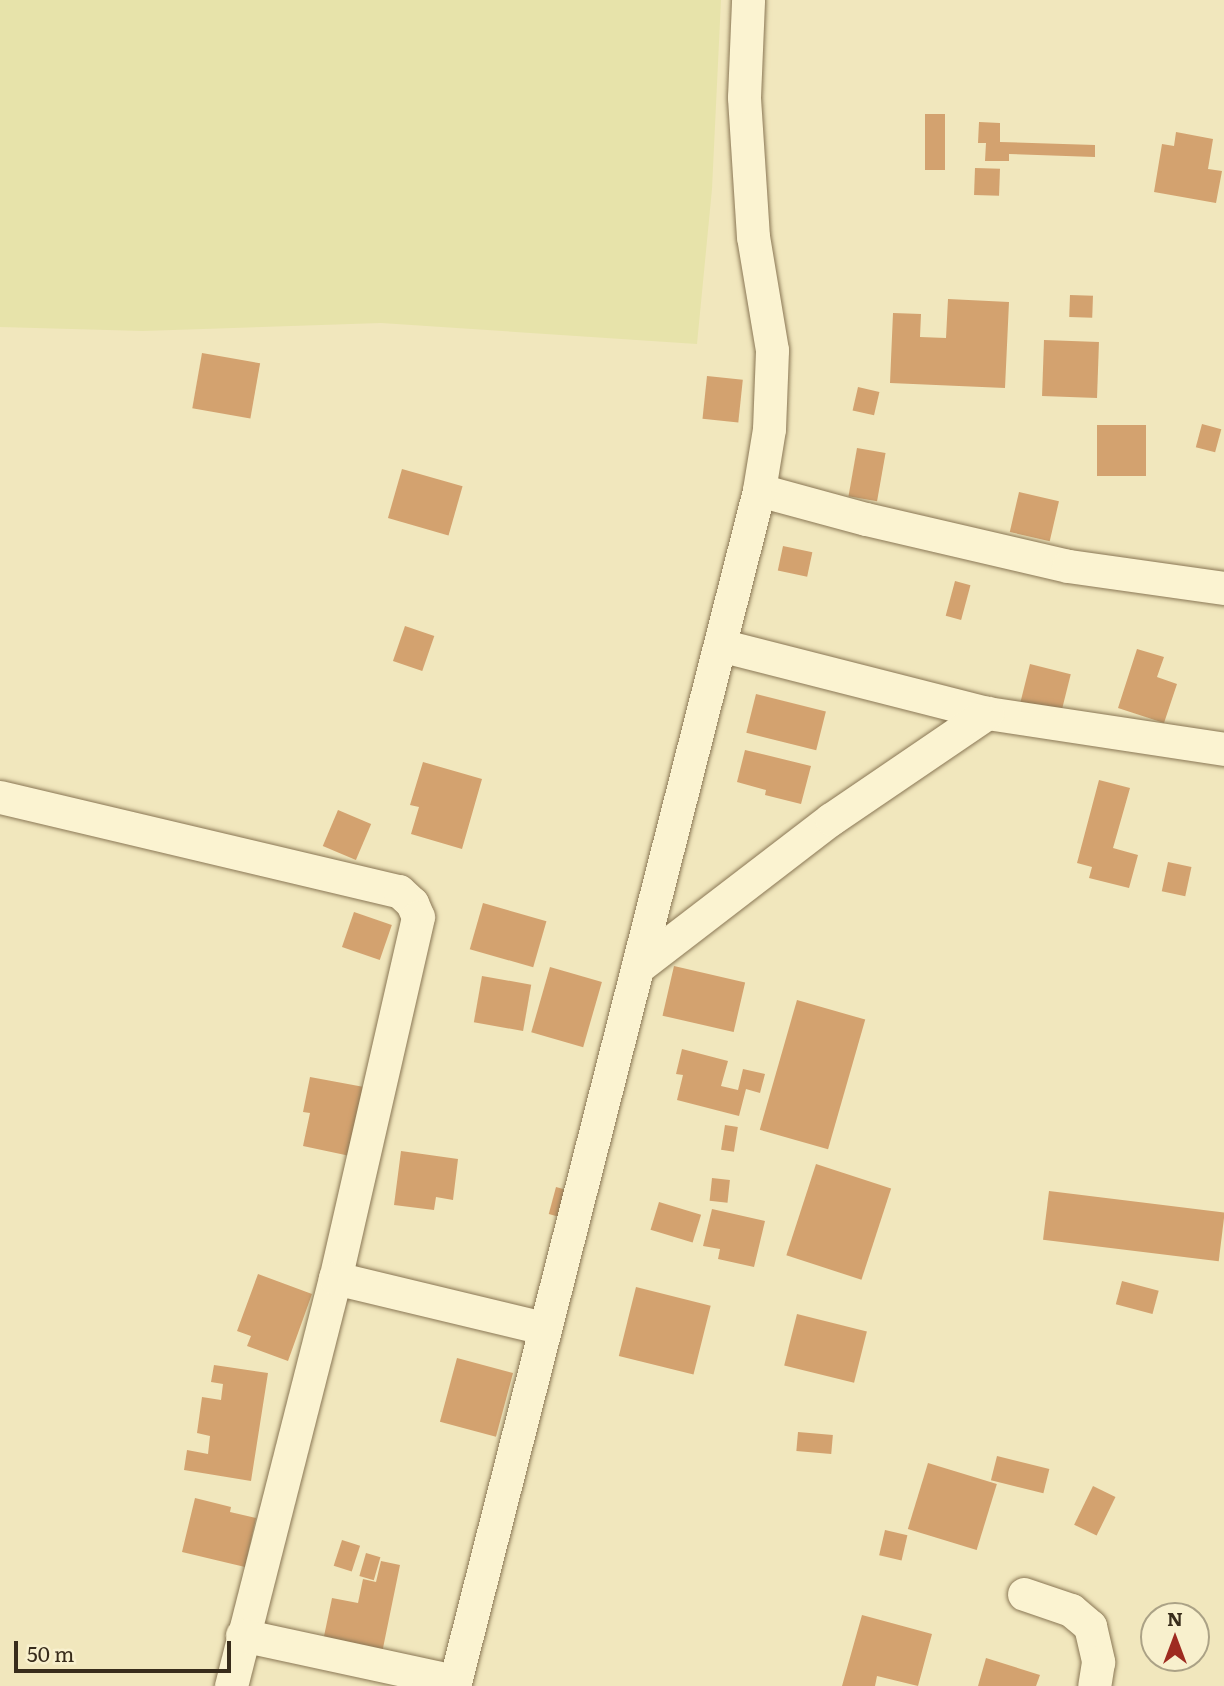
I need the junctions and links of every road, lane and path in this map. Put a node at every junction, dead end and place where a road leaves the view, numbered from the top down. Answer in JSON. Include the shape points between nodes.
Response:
{"nodes":[{"id":1,"x":748,"y":0,"type":"edge"},
{"id":2,"x":759,"y":490,"type":"junction"},
{"id":3,"x":1224,"y":588,"type":"edge"},
{"id":4,"x":720,"y":645,"type":"junction"},
{"id":5,"x":987,"y":713,"type":"junction"},
{"id":6,"x":1224,"y":749,"type":"edge"},
{"id":7,"x":0,"y":797,"type":"edge"},
{"id":8,"x":638,"y":967,"type":"junction"},
{"id":9,"x":335,"y":1278,"type":"junction"},
{"id":10,"x":544,"y":1328,"type":"junction"},
{"id":11,"x":1024,"y":1594,"type":"dead end"},
{"id":12,"x":243,"y":1635,"type":"junction"},
{"id":13,"x":455,"y":1684,"type":"edge"},
{"id":14,"x":231,"y":1686,"type":"edge"},
{"id":15,"x":1094,"y":1686,"type":"edge"}],
"edges":[{"from":1,"to":2,"type":"street","via":[[744,97],[752,237],[772,350],[769,429]]},
{"from":2,"to":3,"type":"street","via":[[1068,566]]},
{"from":2,"to":4,"type":"street"},
{"from":4,"to":5,"type":"street"},
{"from":4,"to":8,"type":"street"},
{"from":5,"to":6,"type":"street"},
{"from":5,"to":8,"type":"street","via":[[831,819]]},
{"from":7,"to":9,"type":"street","via":[[378,885],[399,891],[412,903],[418,917],[415,933]]},
{"from":8,"to":10,"type":"street"},
{"from":9,"to":10,"type":"street"},
{"from":9,"to":12,"type":"street"},
{"from":10,"to":13,"type":"street"},
{"from":11,"to":15,"type":"street","via":[[1071,1610],[1090,1626],[1098,1662]]},
{"from":12,"to":13,"type":"street"},
{"from":12,"to":14,"type":"street"}]}
